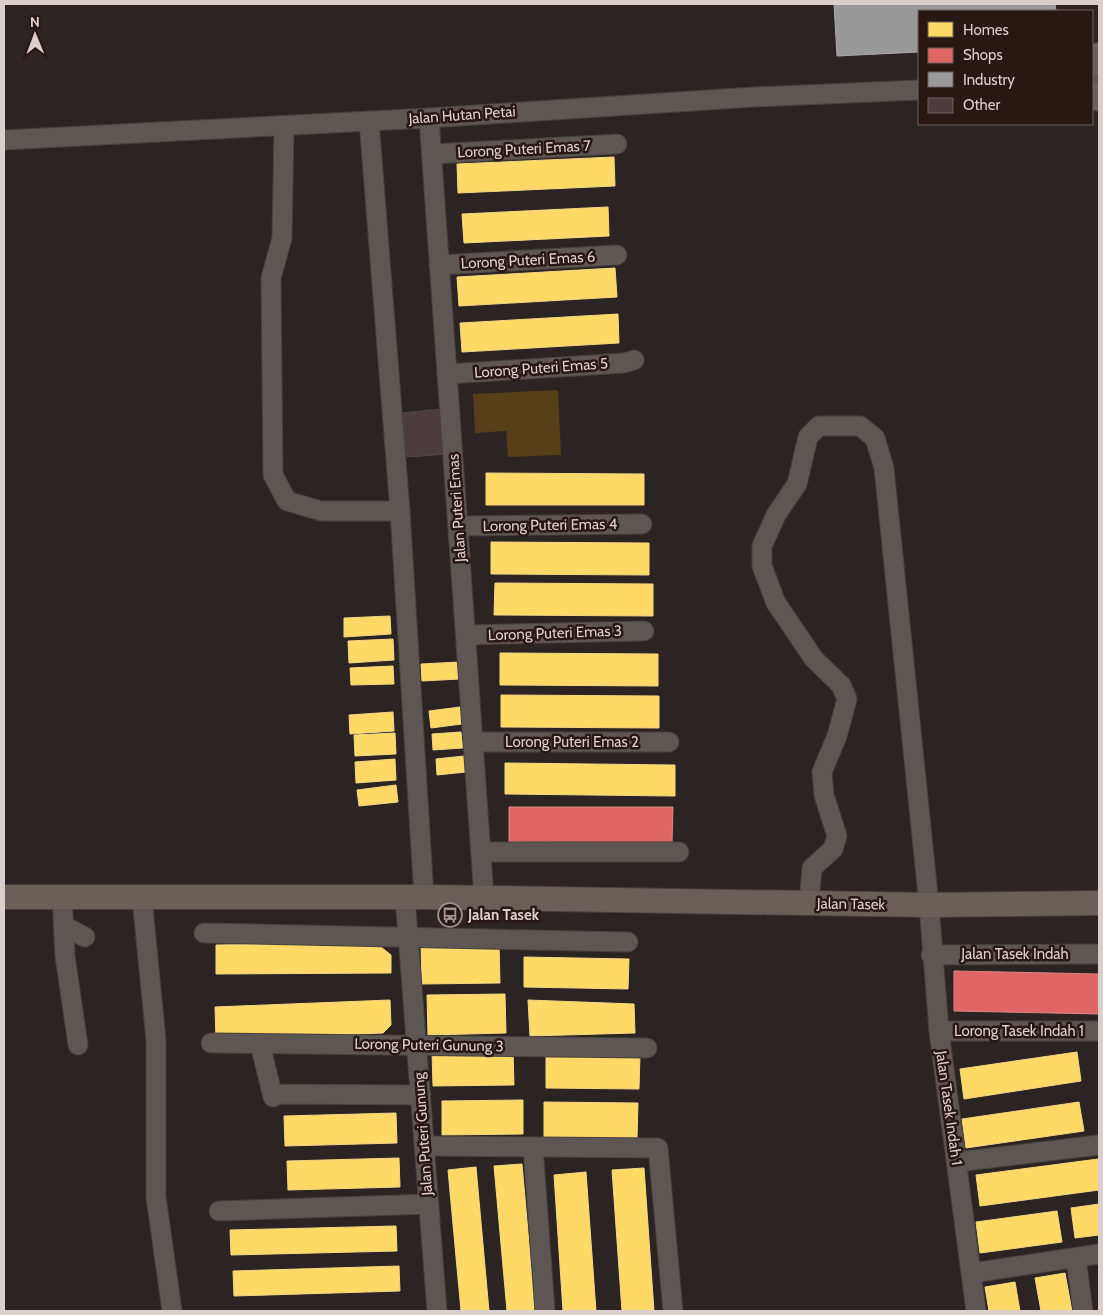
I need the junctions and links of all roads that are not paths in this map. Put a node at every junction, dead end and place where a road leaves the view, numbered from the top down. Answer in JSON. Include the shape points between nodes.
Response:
{"nodes":[{"id":1,"x":918,"y":90,"type":"edge"},
{"id":2,"x":429,"y":118,"type":"junction"},
{"id":3,"x":369,"y":121,"type":"junction"},
{"id":4,"x":284,"y":126,"type":"junction"},
{"id":5,"x":4,"y":140,"type":"edge"},
{"id":6,"x":617,"y":144,"type":"dead end"},
{"id":7,"x":432,"y":154,"type":"junction"},
{"id":8,"x":617,"y":255,"type":"dead end"},
{"id":9,"x":439,"y":265,"type":"junction"},
{"id":10,"x":634,"y":360,"type":"dead end"},
{"id":11,"x":447,"y":374,"type":"junction"},
{"id":12,"x":400,"y":511,"type":"junction"},
{"id":13,"x":642,"y":524,"type":"dead end"},
{"id":14,"x":458,"y":526,"type":"junction"},
{"id":15,"x":644,"y":631,"type":"dead end"},
{"id":16,"x":466,"y":636,"type":"junction"},
{"id":17,"x":475,"y":742,"type":"junction"},
{"id":18,"x":669,"y":742,"type":"dead end"},
{"id":19,"x":481,"y":852,"type":"junction"},
{"id":20,"x":679,"y":852,"type":"dead end"},
{"id":21,"x":62,"y":896,"type":"junction"},
{"id":22,"x":4,"y":897,"type":"edge"},
{"id":23,"x":414,"y":897,"type":"junction"},
{"id":24,"x":142,"y":898,"type":"junction"},
{"id":25,"x":484,"y":898,"type":"junction"},
{"id":26,"x":810,"y":903,"type":"junction"},
{"id":27,"x":1099,"y":903,"type":"edge"},
{"id":28,"x":929,"y":905,"type":"junction"},
{"id":29,"x":64,"y":926,"type":"junction"},
{"id":30,"x":204,"y":933,"type":"dead end"},
{"id":31,"x":85,"y":937,"type":"dead end"},
{"id":32,"x":408,"y":937,"type":"junction"},
{"id":33,"x":628,"y":942,"type":"dead end"},
{"id":34,"x":1099,"y":954,"type":"edge"},
{"id":35,"x":932,"y":955,"type":"junction"},
{"id":36,"x":939,"y":1030,"type":"junction"},
{"id":37,"x":1099,"y":1031,"type":"edge"},
{"id":38,"x":211,"y":1043,"type":"dead end"},
{"id":39,"x":260,"y":1044,"type":"junction"},
{"id":40,"x":78,"y":1045,"type":"dead end"},
{"id":41,"x":417,"y":1045,"type":"junction"},
{"id":42,"x":647,"y":1048,"type":"dead end"},
{"id":43,"x":420,"y":1095,"type":"junction"},
{"id":44,"x":1099,"y":1145,"type":"edge"},
{"id":45,"x":424,"y":1146,"type":"junction"},
{"id":46,"x":533,"y":1147,"type":"junction"},
{"id":47,"x":957,"y":1162,"type":"junction"},
{"id":48,"x":429,"y":1204,"type":"junction"},
{"id":49,"x":219,"y":1211,"type":"dead end"},
{"id":50,"x":1099,"y":1254,"type":"edge"},
{"id":51,"x":1076,"y":1258,"type":"junction"},
{"id":52,"x":972,"y":1273,"type":"junction"},
{"id":53,"x":172,"y":1311,"type":"edge"},
{"id":54,"x":437,"y":1311,"type":"edge"},
{"id":55,"x":545,"y":1311,"type":"edge"},
{"id":56,"x":674,"y":1311,"type":"edge"},
{"id":57,"x":976,"y":1311,"type":"edge"},
{"id":58,"x":1083,"y":1311,"type":"edge"}],
"edges":[{"from":1,"to":2,"type":"street","name":"Jalan Hutan Petai","via":[[754,96]]},
{"from":2,"to":3,"type":"street","name":"Jalan Hutan Petai"},
{"from":2,"to":7,"type":"street","name":"Jalan Puteri Emas"},
{"from":3,"to":4,"type":"street","name":"Jalan Hutan Petai"},
{"from":3,"to":12,"type":"street","name":"Jalan Puteri Gunung"},
{"from":4,"to":5,"type":"street","name":"Jalan Hutan Petai"},
{"from":4,"to":12,"type":"street","via":[[282,238],[270,278],[273,475],[287,501],[321,511]]},
{"from":6,"to":7,"type":"street","name":"Lorong Puteri Emas 7"},
{"from":7,"to":9,"type":"street","name":"Jalan Puteri Emas"},
{"from":8,"to":9,"type":"street","name":"Lorong Puteri Emas 6"},
{"from":9,"to":11,"type":"street","name":"Jalan Puteri Emas"},
{"from":10,"to":11,"type":"street","name":"Lorong Puteri Emas 5"},
{"from":11,"to":14,"type":"street","name":"Jalan Puteri Emas"},
{"from":12,"to":23,"type":"street","name":"Jalan Puteri Gunung"},
{"from":13,"to":14,"type":"street","name":"Lorong Puteri Emas 4"},
{"from":14,"to":16,"type":"street","name":"Jalan Puteri Emas"},
{"from":15,"to":16,"type":"street","name":"Lorong Puteri Emas 3"},
{"from":16,"to":17,"type":"street","name":"Jalan Puteri Emas"},
{"from":17,"to":18,"type":"street","name":"Lorong Puteri Emas 2"},
{"from":17,"to":19,"type":"street","name":"Jalan Puteri Emas"},
{"from":19,"to":20,"type":"street"},
{"from":19,"to":25,"type":"street","name":"Jalan Puteri Emas"},
{"from":21,"to":22,"type":"main road","name":"Jalan Tasek"},
{"from":21,"to":24,"type":"main road","name":"Jalan Tasek"},
{"from":21,"to":29,"type":"street"},
{"from":23,"to":24,"type":"main road","name":"Jalan Tasek"},
{"from":23,"to":25,"type":"main road","name":"Jalan Tasek"},
{"from":23,"to":32,"type":"street","name":"Jalan Puteri Gunung"},
{"from":24,"to":53,"type":"street","via":[[156,1040],[156,1197]]},
{"from":25,"to":26,"type":"main road","name":"Jalan Tasek"},
{"from":26,"to":28,"type":"main road","name":"Jalan Tasek"},
{"from":26,"to":28,"type":"street","name":"Jalan Tasek Indah 1","via":[[812,868],[833,849],[837,836],[824,795],[822,772],[837,736],[847,699],[841,685],[814,659],[776,603],[762,566],[762,546],[776,515],[797,484],[808,437],[819,426],[860,426],[874,438],[884,468]]},
{"from":27,"to":28,"type":"main road","name":"Jalan Tasek"},
{"from":28,"to":35,"type":"street","name":"Jalan Tasek Indah 1"},
{"from":29,"to":31,"type":"street"},
{"from":29,"to":40,"type":"street","via":[[69,993]]},
{"from":30,"to":32,"type":"street"},
{"from":32,"to":33,"type":"street"},
{"from":32,"to":41,"type":"street","name":"Jalan Puteri Gunung"},
{"from":34,"to":35,"type":"street","name":"Jalan Tasek Indah"},
{"from":35,"to":36,"type":"street","name":"Jalan Tasek Indah 1"},
{"from":36,"to":37,"type":"street","name":"Lorong Tasek Indah 1"},
{"from":36,"to":47,"type":"street","name":"Jalan Tasek Indah 1"},
{"from":38,"to":39,"type":"street","name":"Lorong Puteri Gunung 3"},
{"from":39,"to":41,"type":"street","name":"Lorong Puteri Gunung 3"},
{"from":39,"to":43,"type":"street","via":[[273,1097],[278,1094]]},
{"from":41,"to":42,"type":"street","name":"Lorong Puteri Gunung 3"},
{"from":41,"to":43,"type":"street","name":"Jalan Puteri Gunung"},
{"from":43,"to":45,"type":"street","name":"Jalan Puteri Gunung"},
{"from":44,"to":47,"type":"street"},
{"from":45,"to":46,"type":"street"},
{"from":45,"to":48,"type":"street","name":"Jalan Puteri Gunung"},
{"from":46,"to":55,"type":"street"},
{"from":46,"to":56,"type":"street","via":[[658,1148]]},
{"from":47,"to":52,"type":"street","name":"Jalan Tasek Indah 1"},
{"from":48,"to":49,"type":"street"},
{"from":48,"to":54,"type":"street","name":"Jalan Puteri Gunung"},
{"from":50,"to":51,"type":"street"},
{"from":51,"to":52,"type":"street"},
{"from":51,"to":58,"type":"street"},
{"from":52,"to":57,"type":"street","name":"Jalan Tasek Indah 1"}]}
